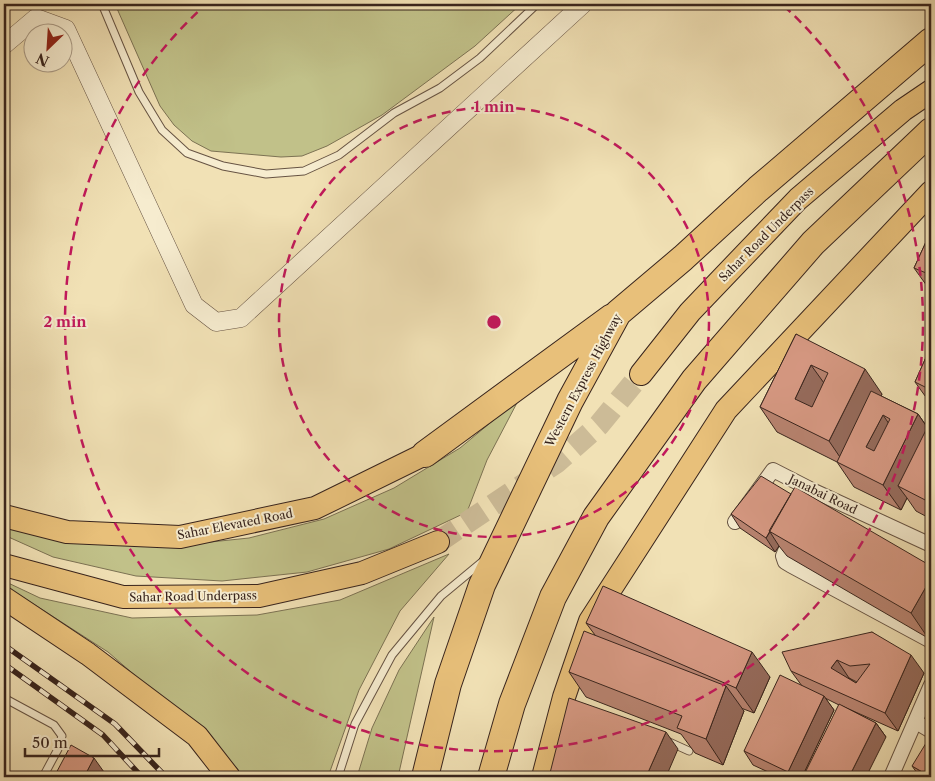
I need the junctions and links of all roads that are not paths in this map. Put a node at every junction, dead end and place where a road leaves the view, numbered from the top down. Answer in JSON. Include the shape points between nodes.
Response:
{"nodes":[{"id":1,"x":102,"y":4,"type":"edge"},
{"id":2,"x":537,"y":4,"type":"edge"},
{"id":3,"x":583,"y":4,"type":"edge"},
{"id":4,"x":931,"y":42,"type":"edge"},
{"id":5,"x":4,"y":45,"type":"edge"},
{"id":6,"x":931,"y":91,"type":"edge"},
{"id":7,"x":931,"y":131,"type":"edge"},
{"id":8,"x":928,"y":199,"type":"edge"},
{"id":9,"x":618,"y":313,"type":"junction"},
{"id":10,"x":641,"y":374,"type":"tunnel mouth"},
{"id":11,"x":425,"y":454,"type":"joint"},
{"id":12,"x":814,"y":491,"type":"junction"},
{"id":13,"x":4,"y":516,"type":"edge"},
{"id":14,"x":735,"y":522,"type":"edge"},
{"id":15,"x":438,"y":542,"type":"tunnel mouth"},
{"id":16,"x":931,"y":545,"type":"edge"},
{"id":17,"x":499,"y":548,"type":"junction"},
{"id":18,"x":4,"y":565,"type":"edge"},
{"id":19,"x":4,"y":598,"type":"edge"},
{"id":20,"x":931,"y":642,"type":"edge"},
{"id":21,"x":931,"y":685,"type":"edge"},
{"id":22,"x":4,"y":698,"type":"edge"},
{"id":23,"x":916,"y":722,"type":"junction"},
{"id":24,"x":931,"y":731,"type":"edge"},
{"id":25,"x":664,"y":740,"type":"edge"},
{"id":26,"x":689,"y":751,"type":"edge"},
{"id":27,"x":43,"y":777,"type":"edge"},
{"id":28,"x":229,"y":777,"type":"edge"},
{"id":29,"x":338,"y":777,"type":"edge"},
{"id":30,"x":426,"y":777,"type":"edge"},
{"id":31,"x":491,"y":777,"type":"edge"},
{"id":32,"x":543,"y":777,"type":"edge"},
{"id":33,"x":891,"y":777,"type":"edge"}],
"edges":[{"from":1,"to":2,"type":"lane","via":[[139,92],[162,130],[187,153],[223,166],[266,174],[304,171],[339,155],[394,113],[440,88],[480,58]]},
{"from":3,"to":5,"type":"street","via":[[241,318],[216,322],[194,305],[66,29],[36,18]]},
{"from":4,"to":9,"type":"highway","name":"Western Express Highway"},
{"from":6,"to":10,"type":"main road","name":"Sahar Road Underpass","via":[[903,110],[798,199],[690,312]]},
{"from":7,"to":31,"type":"highway","via":[[812,242],[694,380],[596,517],[553,597],[512,704]]},
{"from":8,"to":32,"type":"main road","via":[[726,410],[590,621]]},
{"from":9,"to":11,"type":"highway"},
{"from":9,"to":17,"type":"highway","name":"Western Express Highway","via":[[570,401]]},
{"from":11,"to":13,"type":"main road","name":"Sahar Elevated Road","via":[[316,508],[180,537],[67,532]]},
{"from":12,"to":14,"type":"street","name":"Janabai Road","via":[[773,470]]},
{"from":12,"to":16,"type":"street","name":"Janabai Road"},
{"from":12,"to":20,"type":"street","via":[[810,509],[784,552],[785,562]]},
{"from":15,"to":18,"type":"main road","name":"Sahar Road Underpass","via":[[362,573],[259,596],[123,597]]},
{"from":17,"to":29,"type":"lane","via":[[441,596],[392,655],[355,724]]},
{"from":17,"to":30,"type":"highway","name":"Western Express Highway","via":[[482,585],[448,684]]},
{"from":19,"to":28,"type":"main road","via":[[88,654],[197,736]]},
{"from":21,"to":23,"type":"street"},
{"from":22,"to":27,"type":"lane","via":[[54,725],[62,736]]},
{"from":23,"to":24,"type":"street"},
{"from":23,"to":33,"type":"street"},
{"from":25,"to":26,"type":"lane"}]}
